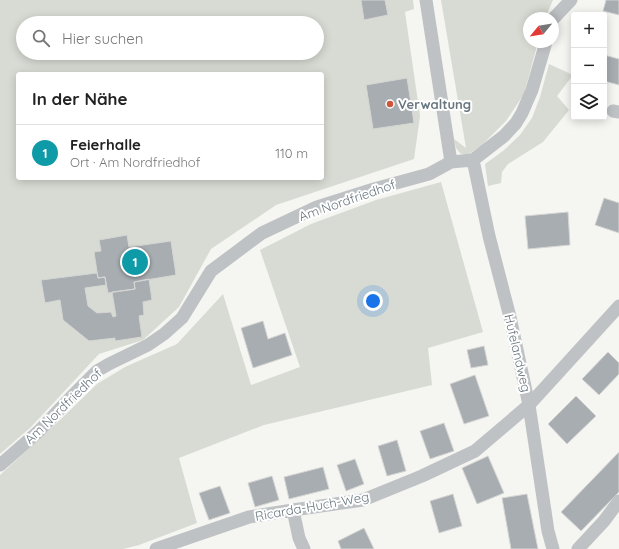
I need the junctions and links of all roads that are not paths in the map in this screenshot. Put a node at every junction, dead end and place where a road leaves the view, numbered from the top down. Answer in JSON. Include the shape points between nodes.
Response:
{"nodes":[{"id":1,"x":426,"y":0,"type":"edge"},
{"id":2,"x":560,"y":0,"type":"edge"},
{"id":3,"x":571,"y":0,"type":"edge"},
{"id":4,"x":555,"y":12,"type":"edge"},
{"id":5,"x":559,"y":12,"type":"edge"},
{"id":6,"x":544,"y":48,"type":"edge"},
{"id":7,"x":473,"y":160,"type":"junction"},
{"id":8,"x":451,"y":162,"type":"junction"},
{"id":9,"x":619,"y":306,"type":"edge"},
{"id":10,"x":529,"y":405,"type":"junction"},
{"id":11,"x":0,"y":465,"type":"edge"},
{"id":12,"x":619,"y":501,"type":"edge"},
{"id":13,"x":293,"y":510,"type":"junction"},
{"id":14,"x":156,"y":549,"type":"edge"},
{"id":15,"x":304,"y":549,"type":"edge"},
{"id":16,"x":553,"y":549,"type":"edge"},
{"id":17,"x":578,"y":549,"type":"edge"}],
"edges":[{"from":1,"to":8,"type":"street"},
{"from":2,"to":4,"type":"street"},
{"from":3,"to":5,"type":"street"},
{"from":6,"to":7,"type":"street","via":[[532,90],[519,118],[504,136]]},
{"from":7,"to":8,"type":"street"},
{"from":7,"to":10,"type":"street","name":"Hufelandweg"},
{"from":8,"to":11,"type":"street","name":"Am Nordfriedhof","via":[[429,174],[317,207],[262,233],[211,271],[182,318],[164,334],[97,372],[39,431]]},
{"from":9,"to":10,"type":"street","name":"Ricarda-Huch-Weg"},
{"from":10,"to":13,"type":"street","name":"Ricarda-Huch-Weg","via":[[475,451],[422,476],[363,500]]},
{"from":10,"to":16,"type":"street","name":"Hufelandweg"},
{"from":12,"to":17,"type":"street"},
{"from":13,"to":14,"type":"street","name":"Ricarda-Huch-Weg","via":[[249,517]]},
{"from":13,"to":15,"type":"street"}]}
